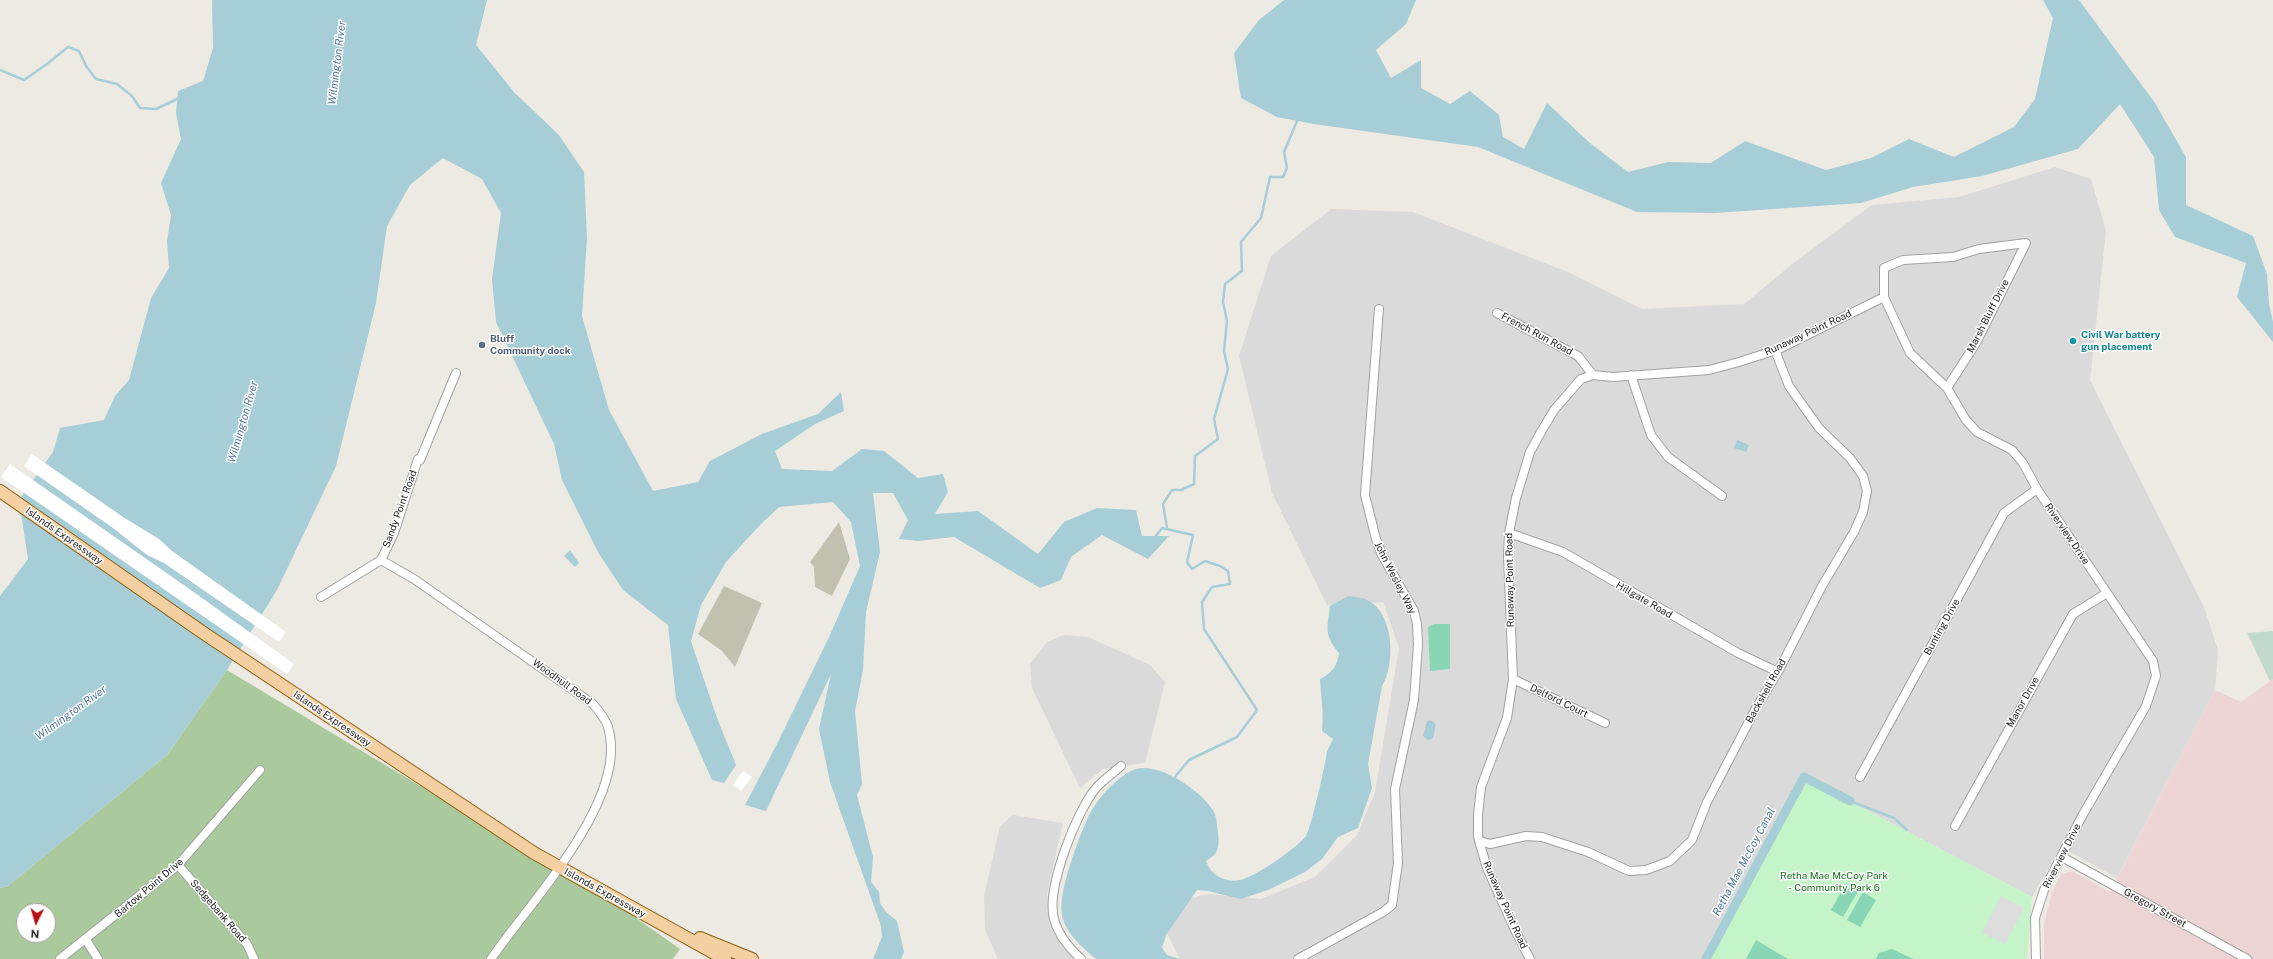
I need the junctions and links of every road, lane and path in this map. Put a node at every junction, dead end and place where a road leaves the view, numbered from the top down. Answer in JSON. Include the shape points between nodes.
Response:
{"nodes":[{"id":1,"x":2026,"y":243,"type":"joint"},
{"id":2,"x":1884,"y":297,"type":"junction"},
{"id":3,"x":1379,"y":308,"type":"dead end"},
{"id":4,"x":1497,"y":313,"type":"dead end"},
{"id":5,"x":1775,"y":350,"type":"junction"},
{"id":6,"x":456,"y":373,"type":"dead end"},
{"id":7,"x":1593,"y":375,"type":"junction"},
{"id":8,"x":1631,"y":375,"type":"junction"},
{"id":9,"x":1947,"y":388,"type":"junction"},
{"id":10,"x":2037,"y":489,"type":"junction"},
{"id":11,"x":4,"y":493,"type":"edge"},
{"id":12,"x":1722,"y":496,"type":"dead end"},
{"id":13,"x":1509,"y":533,"type":"junction"},
{"id":14,"x":381,"y":560,"type":"junction"},
{"id":15,"x":2107,"y":592,"type":"junction"},
{"id":16,"x":321,"y":597,"type":"dead end"},
{"id":17,"x":1778,"y":672,"type":"junction"},
{"id":18,"x":1513,"y":679,"type":"junction"},
{"id":19,"x":1604,"y":723,"type":"dead end"},
{"id":20,"x":1121,"y":766,"type":"dead end"},
{"id":21,"x":260,"y":770,"type":"dead end"},
{"id":22,"x":1860,"y":777,"type":"dead end"},
{"id":23,"x":1955,"y":826,"type":"dead end"},
{"id":24,"x":1480,"y":842,"type":"junction"},
{"id":25,"x":2062,"y":857,"type":"junction"},
{"id":26,"x":178,"y":865,"type":"junction"},
{"id":27,"x":559,"y":868,"type":"junction"},
{"id":28,"x":674,"y":930,"type":"junction"},
{"id":29,"x":86,"y":940,"type":"junction"},
{"id":30,"x":62,"y":958,"type":"edge"},
{"id":31,"x":98,"y":959,"type":"edge"},
{"id":32,"x":254,"y":959,"type":"edge"},
{"id":33,"x":491,"y":959,"type":"edge"},
{"id":34,"x":725,"y":959,"type":"edge"},
{"id":35,"x":752,"y":959,"type":"edge"},
{"id":36,"x":1081,"y":959,"type":"edge"},
{"id":37,"x":1298,"y":959,"type":"edge"},
{"id":38,"x":1530,"y":959,"type":"edge"},
{"id":39,"x":2036,"y":959,"type":"edge"},
{"id":40,"x":2247,"y":959,"type":"edge"}],
"edges":[{"from":1,"to":2,"type":"street","name":"Riverview Drive","via":[[1979,249],[1953,257],[1903,260],[1884,268]]},
{"from":1,"to":9,"type":"street","name":"Marsh Bluff Drive","via":[[1976,343]]},
{"from":2,"to":5,"type":"street","name":"Runaway Point Road"},
{"from":2,"to":9,"type":"street","name":"Riverview Drive","via":[[1910,353]]},
{"from":3,"to":37,"type":"street","name":"John Wesley Way","via":[[1366,500],[1377,543],[1414,611],[1417,631],[1414,700],[1395,788],[1397,870],[1392,905]]},
{"from":4,"to":7,"type":"street","name":"French Run Road","via":[[1578,356]]},
{"from":5,"to":8,"type":"street","name":"Runaway Point Road","via":[[1709,370]]},
{"from":5,"to":17,"type":"street","name":"Backshell Road","via":[[1789,386],[1819,428],[1850,458],[1868,491],[1863,512],[1854,532],[1815,599]]},
{"from":6,"to":14,"type":"street","name":"Sandy Point Road","via":[[420,460],[418,459],[394,533]]},
{"from":7,"to":8,"type":"street","name":"Runaway Point Road"},
{"from":7,"to":13,"type":"street","name":"Runaway Point Road","via":[[1581,379],[1554,410],[1530,452],[1517,493]]},
{"from":8,"to":12,"type":"street","via":[[1651,435],[1668,458]]},
{"from":9,"to":10,"type":"street","name":"Riverview Drive","via":[[1974,429],[2012,450],[2023,463]]},
{"from":10,"to":15,"type":"street","name":"Riverview Drive"},
{"from":10,"to":22,"type":"street","name":"Bunting Drive","via":[[2004,512]]},
{"from":11,"to":27,"type":"main road","name":"Islands Expressway","via":[[202,632],[433,788]]},
{"from":13,"to":17,"type":"street","name":"Hillgate Road","via":[[1563,552],[1738,653]]},
{"from":13,"to":18,"type":"street","name":"Runaway Point Road"},
{"from":14,"to":16,"type":"street","name":"Sandy Point Road"},
{"from":14,"to":27,"type":"street","name":"Woodhull Road","via":[[414,579],[593,704],[608,726],[611,748],[601,796],[586,826]]},
{"from":15,"to":23,"type":"street","name":"Manor Drive","via":[[2073,614]]},
{"from":15,"to":25,"type":"street","name":"Riverview Drive","via":[[2153,661],[2156,676],[2146,706],[2082,816]]},
{"from":17,"to":24,"type":"street","name":"Backshell Road","via":[[1756,708],[1707,802],[1692,840],[1670,861],[1646,870],[1629,871],[1588,852],[1542,837],[1526,836],[1490,844]]},
{"from":18,"to":19,"type":"street","name":"Delford Court"},
{"from":18,"to":24,"type":"street","name":"Runaway Point Road","via":[[1507,718],[1481,787],[1478,815]]},
{"from":20,"to":36,"type":"street","via":[[1096,789],[1084,808],[1063,856],[1052,894],[1054,920],[1061,934]]},
{"from":21,"to":26,"type":"street","name":"Bartow Point Drive"},
{"from":24,"to":38,"type":"street","name":"Runaway Point Road","via":[[1487,868],[1514,930]]},
{"from":25,"to":39,"type":"street","name":"Riverview Drive","via":[[2044,890],[2035,918]]},
{"from":25,"to":40,"type":"street","name":"Gregory Street"},
{"from":26,"to":29,"type":"street","name":"Bartow Point Drive"},
{"from":26,"to":32,"type":"street","name":"Sedgebank Road","via":[[247,944]]},
{"from":27,"to":28,"type":"main road","name":"Islands Expressway"},
{"from":27,"to":33,"type":"street","name":"Woodhull Road"},
{"from":28,"to":34,"type":"main road","name":"Islands Expressway"},
{"from":28,"to":35,"type":"main road","name":"Islands Expressway"},
{"from":29,"to":30,"type":"street","name":"Bartow Point Drive"},
{"from":29,"to":31,"type":"street"}]}
